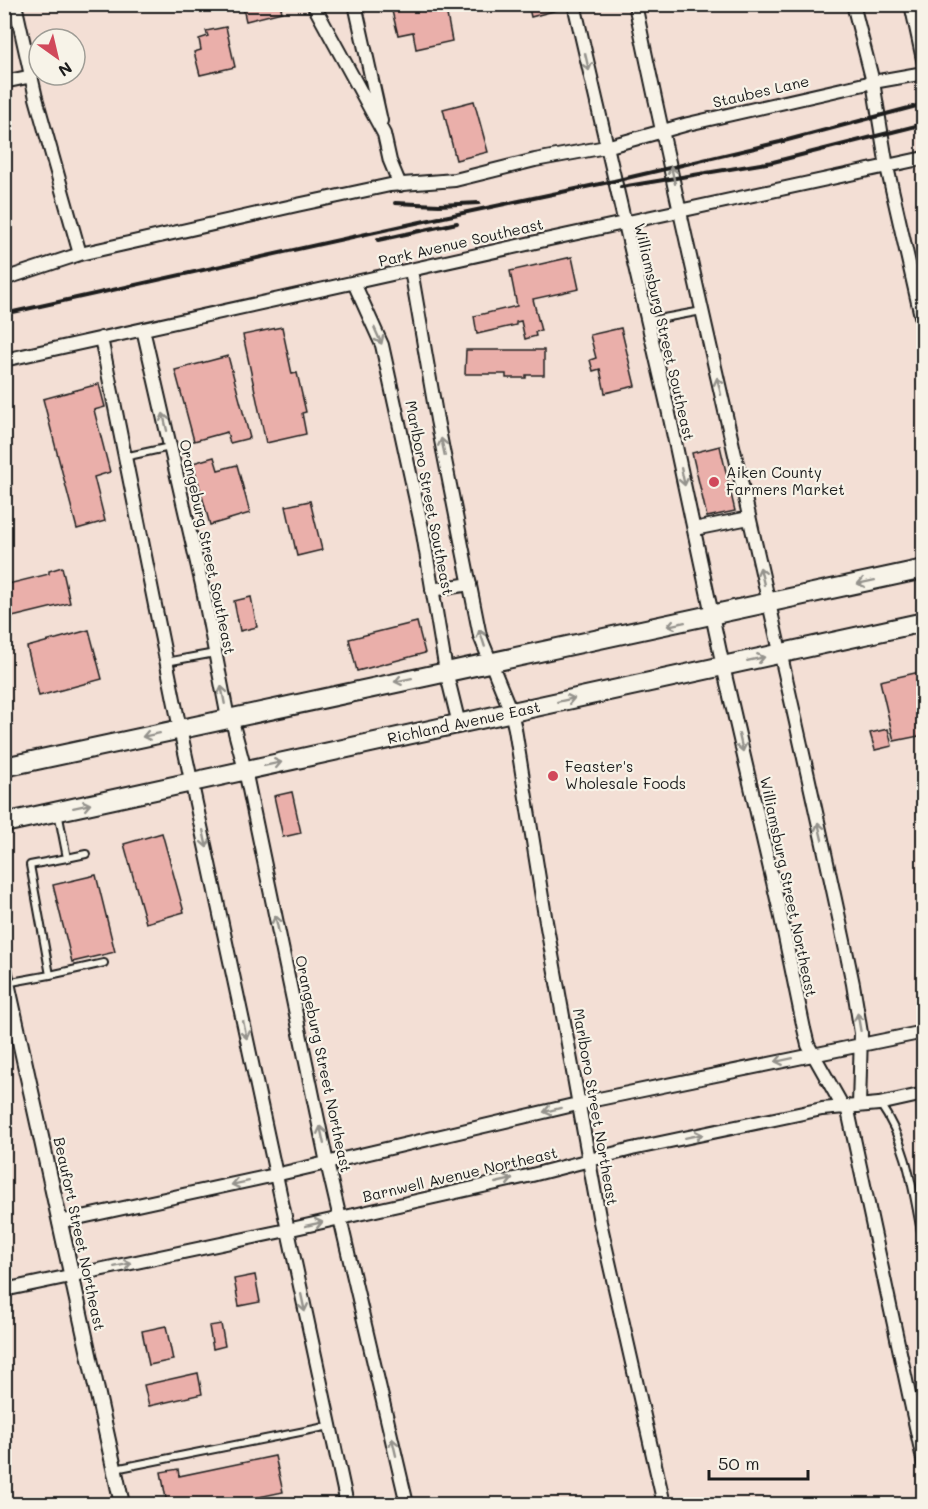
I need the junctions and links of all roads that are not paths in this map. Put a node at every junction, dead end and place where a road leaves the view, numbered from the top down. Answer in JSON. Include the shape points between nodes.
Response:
{"nodes":[{"id":1,"x":15,"y":4,"type":"edge"},
{"id":2,"x":313,"y":4,"type":"edge"},
{"id":3,"x":355,"y":4,"type":"edge"},
{"id":4,"x":574,"y":4,"type":"edge"},
{"id":5,"x":635,"y":4,"type":"edge"},
{"id":6,"x":853,"y":4,"type":"edge"},
{"id":7,"x":911,"y":4,"type":"edge"},
{"id":8,"x":27,"y":55,"type":"edge"},
{"id":9,"x":924,"y":63,"type":"edge"},
{"id":10,"x":924,"y":73,"type":"edge"},
{"id":11,"x":27,"y":77,"type":"edge"},
{"id":12,"x":4,"y":82,"type":"edge"},
{"id":13,"x":873,"y":82,"type":"junction"},
{"id":14,"x":35,"y":87,"type":"edge"},
{"id":15,"x":662,"y":131,"type":"junction"},
{"id":16,"x":384,"y":134,"type":"junction"},
{"id":17,"x":606,"y":147,"type":"junction"},
{"id":18,"x":924,"y":158,"type":"edge"},
{"id":19,"x":887,"y":167,"type":"junction"},
{"id":20,"x":400,"y":185,"type":"junction"},
{"id":21,"x":681,"y":212,"type":"junction"},
{"id":22,"x":624,"y":224,"type":"junction"},
{"id":23,"x":80,"y":254,"type":"junction"},
{"id":24,"x":411,"y":270,"type":"junction"},
{"id":25,"x":4,"y":279,"type":"edge"},
{"id":26,"x":354,"y":283,"type":"junction"},
{"id":27,"x":702,"y":311,"type":"junction"},
{"id":28,"x":922,"y":311,"type":"edge"},
{"id":29,"x":647,"y":321,"type":"junction"},
{"id":30,"x":143,"y":329,"type":"junction"},
{"id":31,"x":924,"y":329,"type":"edge"},
{"id":32,"x":101,"y":338,"type":"junction"},
{"id":33,"x":4,"y":360,"type":"edge"},
{"id":34,"x":170,"y":447,"type":"junction"},
{"id":35,"x":124,"y":457,"type":"junction"},
{"id":36,"x":749,"y":518,"type":"junction"},
{"id":37,"x":694,"y":529,"type":"junction"},
{"id":38,"x":924,"y":569,"type":"edge"},
{"id":39,"x":470,"y":584,"type":"junction"},
{"id":40,"x":432,"y":590,"type":"junction"},
{"id":41,"x":768,"y":603,"type":"junction"},
{"id":42,"x":713,"y":616,"type":"junction"},
{"id":43,"x":924,"y":622,"type":"edge"},
{"id":44,"x":215,"y":653,"type":"junction"},
{"id":45,"x":780,"y":654,"type":"junction"},
{"id":46,"x":166,"y":662,"type":"junction"},
{"id":47,"x":490,"y":662,"type":"junction"},
{"id":48,"x":723,"y":666,"type":"junction"},
{"id":49,"x":446,"y":671,"type":"junction"},
{"id":50,"x":511,"y":712,"type":"junction"},
{"id":51,"x":231,"y":717,"type":"junction"},
{"id":52,"x":459,"y":724,"type":"junction"},
{"id":53,"x":180,"y":729,"type":"junction"},
{"id":54,"x":4,"y":767,"type":"edge"},
{"id":55,"x":245,"y":770,"type":"junction"},
{"id":56,"x":193,"y":782,"type":"junction"},
{"id":57,"x":58,"y":812,"type":"junction"},
{"id":58,"x":4,"y":823,"type":"edge"},
{"id":59,"x":86,"y":854,"type":"dead end"},
{"id":60,"x":67,"y":858,"type":"junction"},
{"id":61,"x":104,"y":963,"type":"dead end"},
{"id":62,"x":50,"y":975,"type":"junction"},
{"id":63,"x":5,"y":978,"type":"edge"},
{"id":64,"x":924,"y":1032,"type":"edge"},
{"id":65,"x":860,"y":1044,"type":"junction"},
{"id":66,"x":813,"y":1053,"type":"junction"},
{"id":67,"x":924,"y":1094,"type":"edge"},
{"id":68,"x":578,"y":1104,"type":"junction"},
{"id":69,"x":879,"y":1104,"type":"junction"},
{"id":70,"x":852,"y":1105,"type":"junction"},
{"id":71,"x":589,"y":1160,"type":"junction"},
{"id":72,"x":327,"y":1163,"type":"junction"},
{"id":73,"x":275,"y":1175,"type":"junction"},
{"id":74,"x":341,"y":1218,"type":"junction"},
{"id":75,"x":59,"y":1222,"type":"junction"},
{"id":76,"x":287,"y":1230,"type":"junction"},
{"id":77,"x":924,"y":1247,"type":"edge"},
{"id":78,"x":71,"y":1276,"type":"junction"},
{"id":79,"x":4,"y":1290,"type":"edge"},
{"id":80,"x":330,"y":1426,"type":"junction"},
{"id":81,"x":924,"y":1464,"type":"edge"},
{"id":82,"x":114,"y":1469,"type":"junction"},
{"id":83,"x":122,"y":1504,"type":"edge"},
{"id":84,"x":346,"y":1504,"type":"edge"},
{"id":85,"x":407,"y":1504,"type":"edge"},
{"id":86,"x":664,"y":1504,"type":"edge"}],
"edges":[{"from":1,"to":8,"type":"street"},
{"from":2,"to":16,"type":"street"},
{"from":3,"to":16,"type":"street"},
{"from":4,"to":17,"type":"street","name":"Williamsburg Street Southeast","one_way":true},
{"from":5,"to":15,"type":"street"},
{"from":6,"to":13,"type":"street"},
{"from":7,"to":9,"type":"street"},
{"from":10,"to":13,"type":"street","name":"Staubes Lane"},
{"from":11,"to":12,"type":"street"},
{"from":13,"to":15,"type":"street","name":"Staubes Lane"},
{"from":13,"to":19,"type":"street"},
{"from":14,"to":23,"type":"street"},
{"from":15,"to":17,"type":"street","name":"Staubes Lane"},
{"from":21,"to":15,"type":"street","one_way":true},
{"from":16,"to":20,"type":"street"},
{"from":17,"to":20,"type":"street","via":[[455,180]]},
{"from":17,"to":22,"type":"street","name":"Williamsburg Street Southeast"},
{"from":18,"to":19,"type":"street","name":"Park Avenue Southeast"},
{"from":19,"to":21,"type":"street","name":"Park Avenue Southeast"},
{"from":19,"to":28,"type":"street"},
{"from":20,"to":23,"type":"street"},
{"from":21,"to":22,"type":"street","name":"Park Avenue Southeast"},
{"from":21,"to":27,"type":"street"},
{"from":22,"to":24,"type":"street","name":"Park Avenue Southeast"},
{"from":22,"to":29,"type":"street","name":"Williamsburg Street Southeast"},
{"from":23,"to":25,"type":"street"},
{"from":24,"to":26,"type":"street","name":"Park Avenue Southeast"},
{"from":39,"to":24,"type":"street","name":"Marlboro Street Southeast","one_way":true},
{"from":26,"to":30,"type":"street","name":"Park Avenue Southeast"},
{"from":26,"to":40,"type":"street","name":"Marlboro Street Southeast","one_way":true,"via":[[382,345]]},
{"from":27,"to":29,"type":"lane"},
{"from":36,"to":27,"type":"street","one_way":true},
{"from":28,"to":31,"type":"street"},
{"from":29,"to":37,"type":"street","name":"Williamsburg Street Southeast","one_way":true},
{"from":30,"to":32,"type":"street","name":"Park Avenue Southeast"},
{"from":34,"to":30,"type":"street","name":"Orangeburg Street Southeast","one_way":true},
{"from":32,"to":33,"type":"street","name":"Park Avenue Southeast"},
{"from":32,"to":35,"type":"street"},
{"from":34,"to":35,"type":"lane"},
{"from":34,"to":44,"type":"street","name":"Orangeburg Street Southeast"},
{"from":35,"to":46,"type":"street"},
{"from":36,"to":37,"type":"street"},
{"from":41,"to":36,"type":"street","one_way":true},
{"from":37,"to":42,"type":"street","name":"Williamsburg Street Southeast"},
{"from":38,"to":41,"type":"main road","one_way":true},
{"from":39,"to":40,"type":"street"},
{"from":47,"to":39,"type":"street","name":"Marlboro Street Southeast","one_way":true,"via":[[480,636]]},
{"from":40,"to":49,"type":"street","name":"Marlboro Street Southeast"},
{"from":41,"to":42,"type":"main road"},
{"from":41,"to":45,"type":"street"},
{"from":42,"to":47,"type":"main road","one_way":true},
{"from":42,"to":48,"type":"street","name":"Williamsburg Street Southeast"},
{"from":43,"to":45,"type":"main road","name":"Richland Avenue East"},
{"from":44,"to":46,"type":"lane"},
{"from":51,"to":44,"type":"street","name":"Orangeburg Street Southeast","one_way":true},
{"from":48,"to":45,"type":"main road","name":"Richland Avenue East","one_way":true},
{"from":65,"to":45,"type":"street","one_way":true,"via":[[853,984]]},
{"from":46,"to":53,"type":"street"},
{"from":47,"to":49,"type":"main road"},
{"from":47,"to":50,"type":"street","name":"Marlboro Street Southeast"},
{"from":50,"to":48,"type":"main road","name":"Richland Avenue East","one_way":true},
{"from":48,"to":66,"type":"street","name":"Williamsburg Street Northeast","one_way":true,"via":[[804,1029]]},
{"from":49,"to":51,"type":"main road","one_way":true},
{"from":49,"to":52,"type":"street","name":"Marlboro Street Southeast"},
{"from":50,"to":52,"type":"main road","name":"Richland Avenue East"},
{"from":50,"to":68,"type":"street","name":"Marlboro Street Northeast"},
{"from":51,"to":53,"type":"main road"},
{"from":51,"to":55,"type":"street","name":"Orangeburg Street Southeast"},
{"from":55,"to":52,"type":"main road","name":"Richland Avenue East","one_way":true},
{"from":53,"to":54,"type":"main road","one_way":true},
{"from":53,"to":56,"type":"street"},
{"from":55,"to":56,"type":"main road","name":"Richland Avenue East"},
{"from":72,"to":55,"type":"street","name":"Orangeburg Street Northeast","one_way":true},
{"from":57,"to":56,"type":"main road","name":"Richland Avenue East","one_way":true},
{"from":56,"to":73,"type":"street","one_way":true},
{"from":57,"to":58,"type":"main road","name":"Richland Avenue East"},
{"from":57,"to":60,"type":"lane"},
{"from":59,"to":60,"type":"lane"},
{"from":60,"to":62,"type":"lane","via":[[30,865]]},
{"from":61,"to":62,"type":"lane"},
{"from":62,"to":63,"type":"lane"},
{"from":63,"to":75,"type":"street","name":"Beaufort Street Northeast"},
{"from":64,"to":65,"type":"street"},
{"from":65,"to":66,"type":"street"},
{"from":65,"to":70,"type":"street"},
{"from":66,"to":68,"type":"street","one_way":true},
{"from":66,"to":70,"type":"street","name":"Williamsburg Street Northeast"},
{"from":67,"to":69,"type":"street","name":"Barnwell Avenue Northeast"},
{"from":68,"to":71,"type":"street","name":"Marlboro Street Northeast"},
{"from":68,"to":72,"type":"street","one_way":true},
{"from":69,"to":70,"type":"street","name":"Barnwell Avenue Northeast"},
{"from":69,"to":77,"type":"lane","via":[[892,1121],[902,1146]]},
{"from":71,"to":70,"type":"street","name":"Barnwell Avenue Northeast","one_way":true,"via":[[822,1108]]},
{"from":70,"to":81,"type":"street","via":[[854,1143]]},
{"from":74,"to":71,"type":"street","name":"Barnwell Avenue Northeast","one_way":true},
{"from":71,"to":86,"type":"street","name":"Marlboro Street Northeast"},
{"from":72,"to":73,"type":"street"},
{"from":72,"to":74,"type":"street","name":"Orangeburg Street Northeast"},
{"from":73,"to":75,"type":"street","one_way":true},
{"from":73,"to":76,"type":"street"},
{"from":76,"to":74,"type":"street","name":"Barnwell Avenue Northeast","one_way":true},
{"from":85,"to":74,"type":"street","name":"Orangeburg Street Northeast","one_way":true},
{"from":75,"to":78,"type":"street","name":"Beaufort Street Northeast"},
{"from":78,"to":76,"type":"street","name":"Barnwell Avenue Northeast","one_way":true},
{"from":76,"to":80,"type":"street","one_way":true},
{"from":78,"to":79,"type":"street","name":"Barnwell Avenue Northeast"},
{"from":78,"to":82,"type":"street","name":"Beaufort Street Northeast"},
{"from":80,"to":82,"type":"lane"},
{"from":80,"to":84,"type":"street"},
{"from":82,"to":83,"type":"street","name":"Beaufort Street Northeast"}]}
